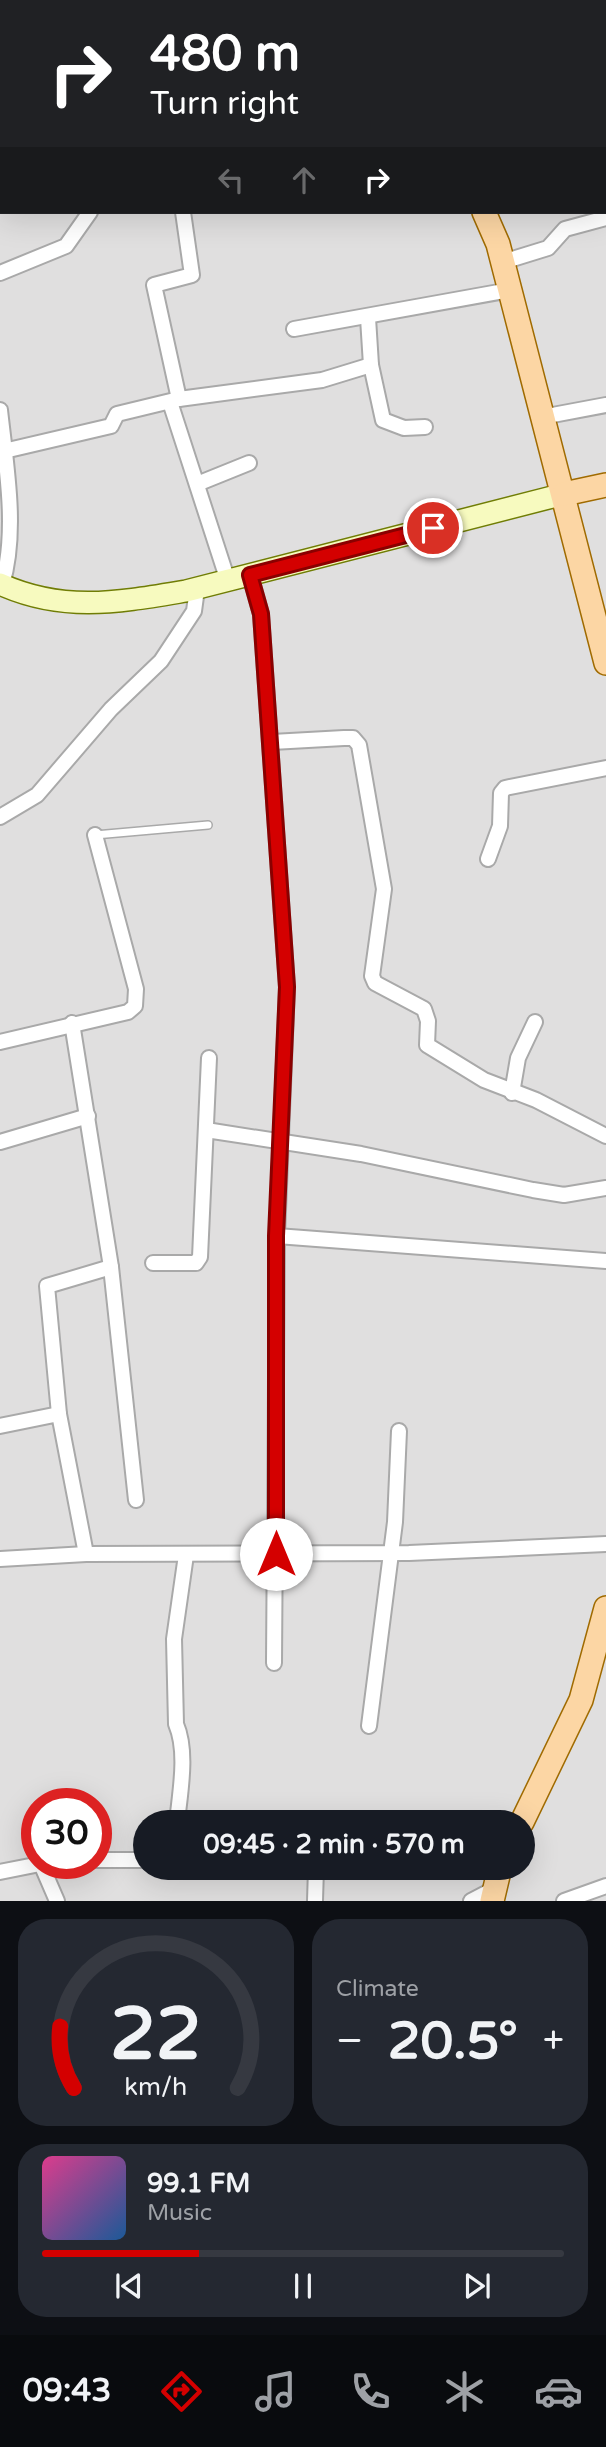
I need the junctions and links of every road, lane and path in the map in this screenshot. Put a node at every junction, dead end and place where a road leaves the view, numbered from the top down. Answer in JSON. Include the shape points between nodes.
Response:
{"nodes":[{"id":1,"x":89,"y":214,"type":"edge"},
{"id":2,"x":183,"y":214,"type":"edge"},
{"id":3,"x":485,"y":214,"type":"edge"},
{"id":4,"x":606,"y":218,"type":"edge"},
{"id":5,"x":503,"y":262,"type":"junction"},
{"id":6,"x":0,"y":273,"type":"edge"},
{"id":7,"x":510,"y":290,"type":"junction"},
{"id":8,"x":368,"y":318,"type":"junction"},
{"id":9,"x":294,"y":329,"type":"dead end"},
{"id":10,"x":371,"y":365,"type":"junction"},
{"id":11,"x":174,"y":400,"type":"junction"},
{"id":12,"x":606,"y":405,"type":"edge"},
{"id":13,"x":0,"y":410,"type":"edge"},
{"id":14,"x":542,"y":416,"type":"junction"},
{"id":15,"x":425,"y":428,"type":"dead end"},
{"id":16,"x":2,"y":452,"type":"edge"},
{"id":17,"x":249,"y":463,"type":"dead end"},
{"id":18,"x":197,"y":484,"type":"junction"},
{"id":19,"x":606,"y":485,"type":"edge"},
{"id":20,"x":564,"y":494,"type":"junction"},
{"id":21,"x":250,"y":575,"type":"junction"},
{"id":22,"x":228,"y":581,"type":"junction"},
{"id":23,"x":1,"y":584,"type":"edge"},
{"id":24,"x":197,"y":589,"type":"junction"},
{"id":25,"x":606,"y":663,"type":"edge"},
{"id":26,"x":272,"y":742,"type":"junction"},
{"id":27,"x":606,"y":768,"type":"edge"},
{"id":28,"x":0,"y":817,"type":"edge"},
{"id":29,"x":208,"y":825,"type":"dead end"},
{"id":30,"x":95,"y":835,"type":"joint"},
{"id":31,"x":488,"y":859,"type":"dead end"},
{"id":32,"x":535,"y":1022,"type":"dead end"},
{"id":33,"x":72,"y":1023,"type":"junction"},
{"id":34,"x":0,"y":1042,"type":"edge"},
{"id":35,"x":209,"y":1058,"type":"dead end"},
{"id":36,"x":512,"y":1093,"type":"junction"},
{"id":37,"x":88,"y":1116,"type":"junction"},
{"id":38,"x":205,"y":1130,"type":"junction"},
{"id":39,"x":606,"y":1136,"type":"edge"},
{"id":40,"x":280,"y":1141,"type":"junction"},
{"id":41,"x":0,"y":1142,"type":"edge"},
{"id":42,"x":606,"y":1188,"type":"edge"},
{"id":43,"x":276,"y":1236,"type":"junction"},
{"id":44,"x":606,"y":1261,"type":"edge"},
{"id":45,"x":153,"y":1263,"type":"dead end"},
{"id":46,"x":111,"y":1268,"type":"junction"},
{"id":47,"x":59,"y":1414,"type":"junction"},
{"id":48,"x":0,"y":1426,"type":"edge"},
{"id":49,"x":399,"y":1432,"type":"dead end"},
{"id":50,"x":136,"y":1500,"type":"dead end"},
{"id":51,"x":606,"y":1544,"type":"edge"},
{"id":52,"x":391,"y":1553,"type":"junction"},
{"id":53,"x":86,"y":1554,"type":"junction"},
{"id":54,"x":276,"y":1554,"type":"junction"},
{"id":55,"x":186,"y":1555,"type":"junction"},
{"id":56,"x":0,"y":1559,"type":"edge"},
{"id":57,"x":606,"y":1608,"type":"edge"},
{"id":58,"x":275,"y":1662,"type":"dead end"},
{"id":59,"x":369,"y":1726,"type":"dead end"},
{"id":60,"x":178,"y":1810,"type":"edge"},
{"id":61,"x":528,"y":1810,"type":"edge"},
{"id":62,"x":112,"y":1860,"type":"edge"},
{"id":63,"x":133,"y":1860,"type":"edge"},
{"id":64,"x":21,"y":1868,"type":"edge"},
{"id":65,"x":0,"y":1872,"type":"edge"},
{"id":66,"x":47,"y":1879,"type":"edge"},
{"id":67,"x":316,"y":1880,"type":"edge"},
{"id":68,"x":495,"y":1886,"type":"edge"},
{"id":69,"x":606,"y":1886,"type":"edge"},
{"id":70,"x":57,"y":1901,"type":"edge"},
{"id":71,"x":315,"y":1901,"type":"edge"},
{"id":72,"x":471,"y":1901,"type":"edge"},
{"id":73,"x":564,"y":1901,"type":"edge"}],
"edges":[{"from":1,"to":6,"type":"street","via":[[66,246]]},
{"from":2,"to":11,"type":"street","via":[[191,275],[154,285]]},
{"from":3,"to":5,"type":"main road"},
{"from":4,"to":5,"type":"street","via":[[565,229],[548,248]]},
{"from":5,"to":7,"type":"main road"},
{"from":7,"to":8,"type":"street"},
{"from":7,"to":14,"type":"main road"},
{"from":8,"to":9,"type":"street"},
{"from":8,"to":10,"type":"street"},
{"from":10,"to":11,"type":"street","via":[[322,380]]},
{"from":10,"to":15,"type":"street","via":[[383,420],[404,428]]},
{"from":11,"to":16,"type":"street","via":[[117,414],[111,426]]},
{"from":11,"to":18,"type":"street"},
{"from":12,"to":14,"type":"street"},
{"from":13,"to":16,"type":"street"},
{"from":14,"to":20,"type":"main road"},
{"from":16,"to":23,"type":"street","via":[[9,544]]},
{"from":17,"to":18,"type":"street"},
{"from":18,"to":22,"type":"street"},
{"from":19,"to":20,"type":"main road"},
{"from":20,"to":21,"type":"main road"},
{"from":20,"to":25,"type":"main road"},
{"from":21,"to":22,"type":"main road"},
{"from":21,"to":26,"type":"street","via":[[261,614]]},
{"from":22,"to":24,"type":"main road"},
{"from":23,"to":24,"type":"main road","via":[[64,603],[94,605]]},
{"from":24,"to":28,"type":"street","via":[[194,611],[161,661],[111,709],[37,795]]},
{"from":26,"to":36,"type":"street","via":[[353,738],[359,745],[384,889],[372,976],[375,983],[424,1009],[427,1045],[437,1054]]},
{"from":26,"to":40,"type":"street","via":[[287,987]]},
{"from":27,"to":31,"type":"street","via":[[505,788],[500,793],[500,826]]},
{"from":29,"to":30,"type":"lane"},
{"from":30,"to":33,"type":"street","via":[[137,998],[128,1012]]},
{"from":32,"to":36,"type":"street","via":[[518,1058]]},
{"from":33,"to":34,"type":"street"},
{"from":33,"to":37,"type":"street"},
{"from":35,"to":38,"type":"street"},
{"from":36,"to":39,"type":"street","via":[[536,1100]]},
{"from":37,"to":41,"type":"street"},
{"from":37,"to":46,"type":"street"},
{"from":38,"to":40,"type":"street"},
{"from":38,"to":45,"type":"street","via":[[200,1257],[188,1265]]},
{"from":40,"to":42,"type":"street","via":[[564,1195]]},
{"from":40,"to":43,"type":"street"},
{"from":43,"to":44,"type":"street"},
{"from":43,"to":54,"type":"street"},
{"from":46,"to":47,"type":"street","via":[[47,1286]]},
{"from":46,"to":50,"type":"street"},
{"from":47,"to":48,"type":"street"},
{"from":47,"to":53,"type":"street"},
{"from":49,"to":52,"type":"street"},
{"from":51,"to":52,"type":"street"},
{"from":52,"to":54,"type":"street"},
{"from":52,"to":59,"type":"street"},
{"from":53,"to":55,"type":"street"},
{"from":53,"to":56,"type":"street"},
{"from":54,"to":55,"type":"street"},
{"from":54,"to":58,"type":"street"},
{"from":55,"to":60,"type":"street","via":[[174,1639],[181,1758]]},
{"from":57,"to":61,"type":"main road","via":[[581,1700]]},
{"from":62,"to":63,"type":"street"},
{"from":64,"to":65,"type":"street"},
{"from":66,"to":70,"type":"street"},
{"from":67,"to":71,"type":"street"},
{"from":68,"to":72,"type":"street"},
{"from":69,"to":73,"type":"street"}]}
